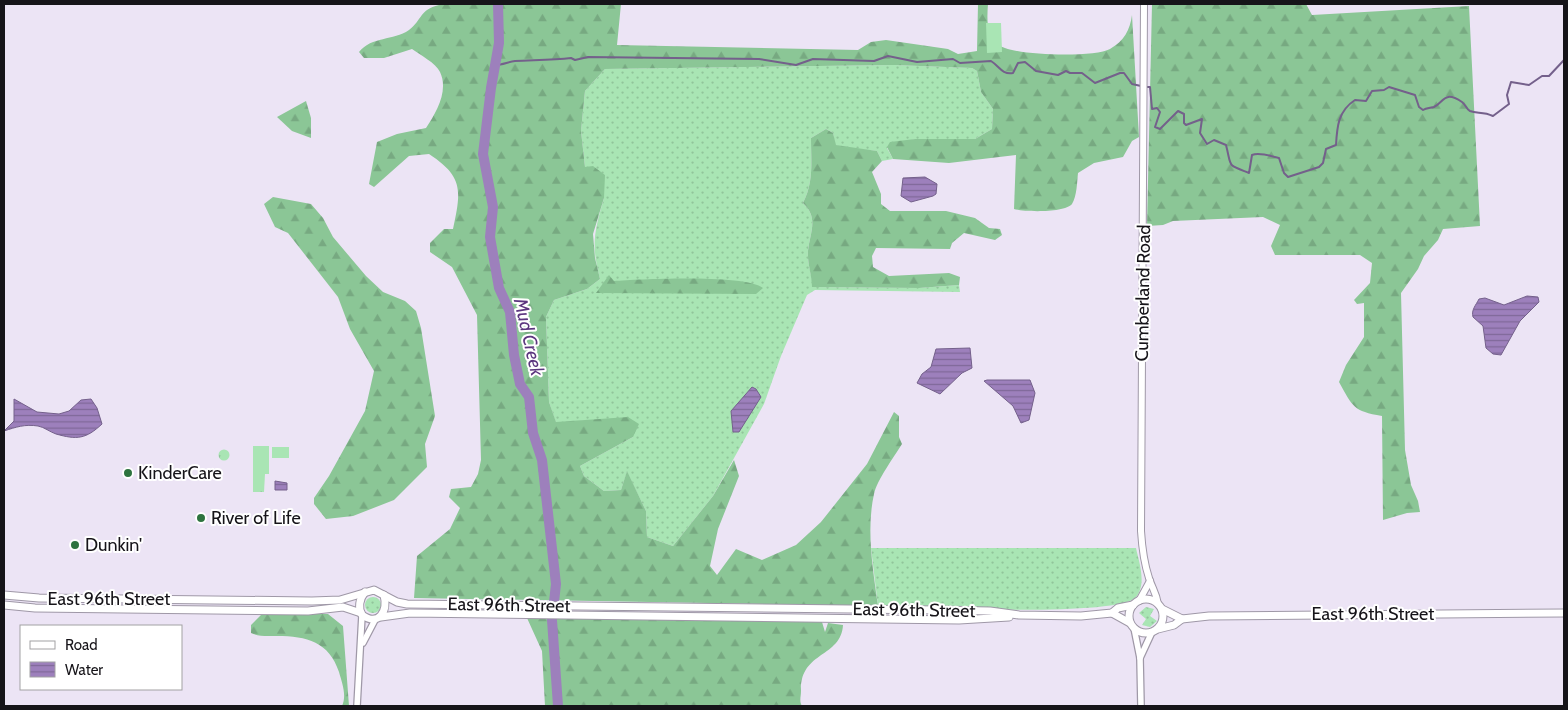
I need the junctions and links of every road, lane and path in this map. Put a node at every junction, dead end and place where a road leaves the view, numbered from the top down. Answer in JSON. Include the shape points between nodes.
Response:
{"nodes":[{"id":1,"x":1144,"y":4,"type":"edge"},
{"id":2,"x":1150,"y":581,"type":"junction"},
{"id":3,"x":365,"y":592,"type":"junction"},
{"id":4,"x":4,"y":595,"type":"edge"},
{"id":5,"x":384,"y":595,"type":"junction"},
{"id":6,"x":286,"y":600,"type":"junction"},
{"id":7,"x":1136,"y":603,"type":"junction"},
{"id":8,"x":4,"y":605,"type":"edge"},
{"id":9,"x":1160,"y":606,"type":"junction"},
{"id":10,"x":239,"y":610,"type":"junction"},
{"id":11,"x":534,"y":610,"type":"junction"},
{"id":12,"x":1112,"y":613,"type":"junction"},
{"id":13,"x":1564,"y":613,"type":"edge"},
{"id":14,"x":362,"y":614,"type":"junction"},
{"id":15,"x":378,"y":618,"type":"junction"},
{"id":16,"x":1182,"y":619,"type":"junction"},
{"id":17,"x":1132,"y":626,"type":"junction"},
{"id":18,"x":1155,"y":631,"type":"junction"},
{"id":19,"x":361,"y":647,"type":"junction"},
{"id":20,"x":1140,"y":658,"type":"junction"},
{"id":21,"x":357,"y":706,"type":"edge"},
{"id":22,"x":1141,"y":706,"type":"edge"}],
"edges":[{"from":1,"to":2,"type":"main road","name":"Cumberland Road","via":[[1142,531]]},
{"from":2,"to":7,"type":"main road"},
{"from":2,"to":9,"type":"main road","name":"Cumberland Road"},
{"from":3,"to":5,"type":"main road","name":"East 96th Street","via":[[376,591]]},
{"from":3,"to":6,"type":"main road","name":"East 96th Street","via":[[335,600]]},
{"from":3,"to":14,"type":"main road","via":[[361,598]]},
{"from":4,"to":6,"type":"main road","name":"East 96th Street"},
{"from":5,"to":11,"type":"main road","name":"East 96th Street","via":[[404,604]]},
{"from":5,"to":15,"type":"main road","via":[[386,607]]},
{"from":6,"to":10,"type":"main road","via":[[281,606]]},
{"from":7,"to":9,"type":"main road","via":[[1149,599]]},
{"from":7,"to":12,"type":"main road","name":"East 96th Street"},
{"from":7,"to":17,"type":"main road","via":[[1130,612]]},
{"from":8,"to":10,"type":"main road","name":"East 96th Street"},
{"from":9,"to":16,"type":"main road"},
{"from":9,"to":18,"type":"main road","via":[[1163,621]]},
{"from":10,"to":14,"type":"main road","name":"East 96th Street","via":[[343,607]]},
{"from":11,"to":12,"type":"main road","name":"East 96th Street","via":[[939,610],[1088,616]]},
{"from":11,"to":15,"type":"main road","name":"East 96th Street","via":[[406,613]]},
{"from":12,"to":17,"type":"main road"},
{"from":13,"to":16,"type":"main road","name":"East 96th Street"},
{"from":14,"to":15,"type":"main road","name":"East 96th Street"},
{"from":14,"to":19,"type":"street"},
{"from":15,"to":19,"type":"street"},
{"from":16,"to":18,"type":"main road","name":"East 96th Street"},
{"from":17,"to":18,"type":"main road","via":[[1144,633]]},
{"from":17,"to":20,"type":"street"},
{"from":18,"to":20,"type":"street"},
{"from":19,"to":21,"type":"street"},
{"from":20,"to":22,"type":"street"}]}
